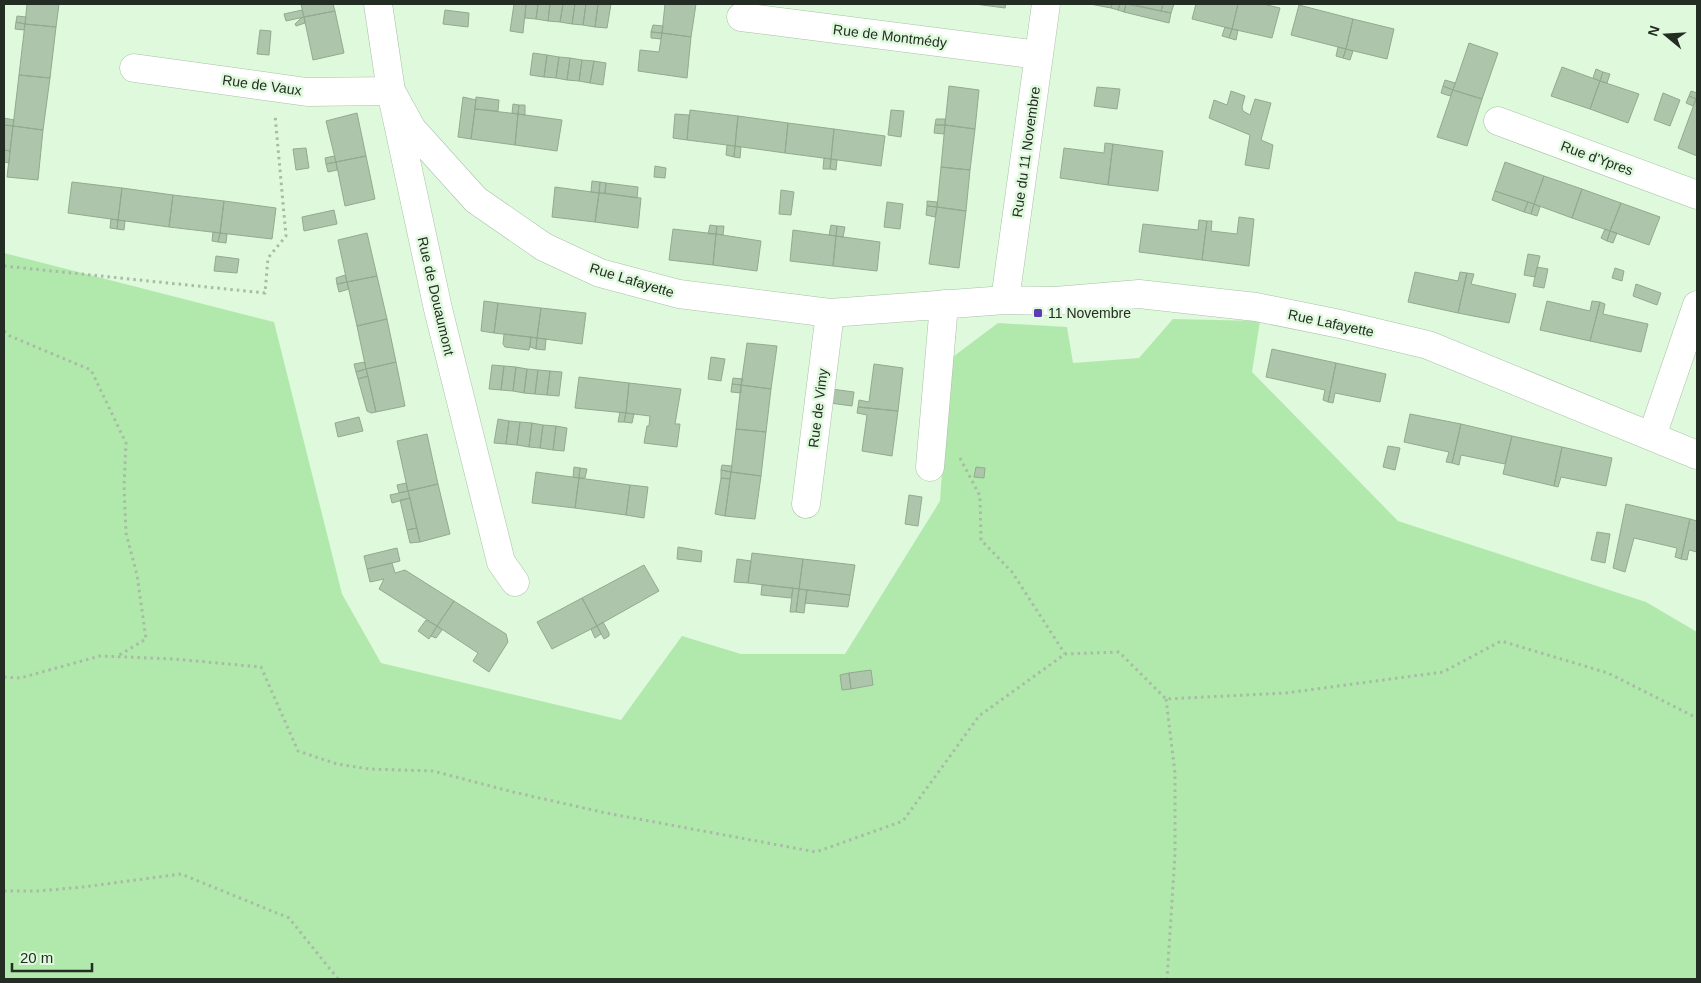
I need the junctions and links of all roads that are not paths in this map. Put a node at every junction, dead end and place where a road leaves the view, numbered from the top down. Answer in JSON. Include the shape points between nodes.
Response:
{"nodes":[{"id":1,"x":378,"y":4,"type":"edge"},
{"id":2,"x":1046,"y":4,"type":"edge"},
{"id":3,"x":741,"y":17,"type":"dead end"},
{"id":4,"x":1039,"y":55,"type":"junction"},
{"id":5,"x":134,"y":68,"type":"dead end"},
{"id":6,"x":391,"y":91,"type":"junction"},
{"id":7,"x":1498,"y":121,"type":"dead end"},
{"id":8,"x":1697,"y":195,"type":"edge"},
{"id":9,"x":1005,"y":300,"type":"junction"},
{"id":10,"x":944,"y":304,"type":"junction"},
{"id":11,"x":1697,"y":305,"type":"edge"},
{"id":12,"x":830,"y":313,"type":"junction"},
{"id":13,"x":1652,"y":436,"type":"junction"},
{"id":14,"x":1697,"y":455,"type":"edge"},
{"id":15,"x":930,"y":467,"type":"dead end"},
{"id":16,"x":806,"y":504,"type":"dead end"},
{"id":17,"x":514,"y":582,"type":"dead end"}],
"edges":[{"from":1,"to":6,"type":"street","name":"Rue de Douaumont"},
{"from":2,"to":4,"type":"street","name":"Rue du 11 Novembre"},
{"from":3,"to":4,"type":"street","name":"Rue de Montmédy"},
{"from":4,"to":9,"type":"street","name":"Rue du 11 Novembre"},
{"from":5,"to":6,"type":"street","name":"Rue de Vaux","via":[[307,92]]},
{"from":6,"to":12,"type":"street","name":"Rue Lafayette","via":[[412,129],[476,200],[544,247],[600,274],[679,294]]},
{"from":6,"to":17,"type":"street","name":"Rue de Douaumont","via":[[438,309],[501,562]]},
{"from":7,"to":8,"type":"street","name":"Rue d'Ypres"},
{"from":9,"to":10,"type":"street","name":"Rue Lafayette"},
{"from":9,"to":13,"type":"street","name":"Rue Lafayette","via":[[1055,301],[1139,294],[1256,307],[1340,324],[1428,345]]},
{"from":10,"to":12,"type":"street","name":"Rue Lafayette"},
{"from":10,"to":15,"type":"street"},
{"from":11,"to":13,"type":"street"},
{"from":12,"to":16,"type":"street","name":"Rue de Vimy"},
{"from":13,"to":14,"type":"street","name":"Rue Lafayette"}]}
